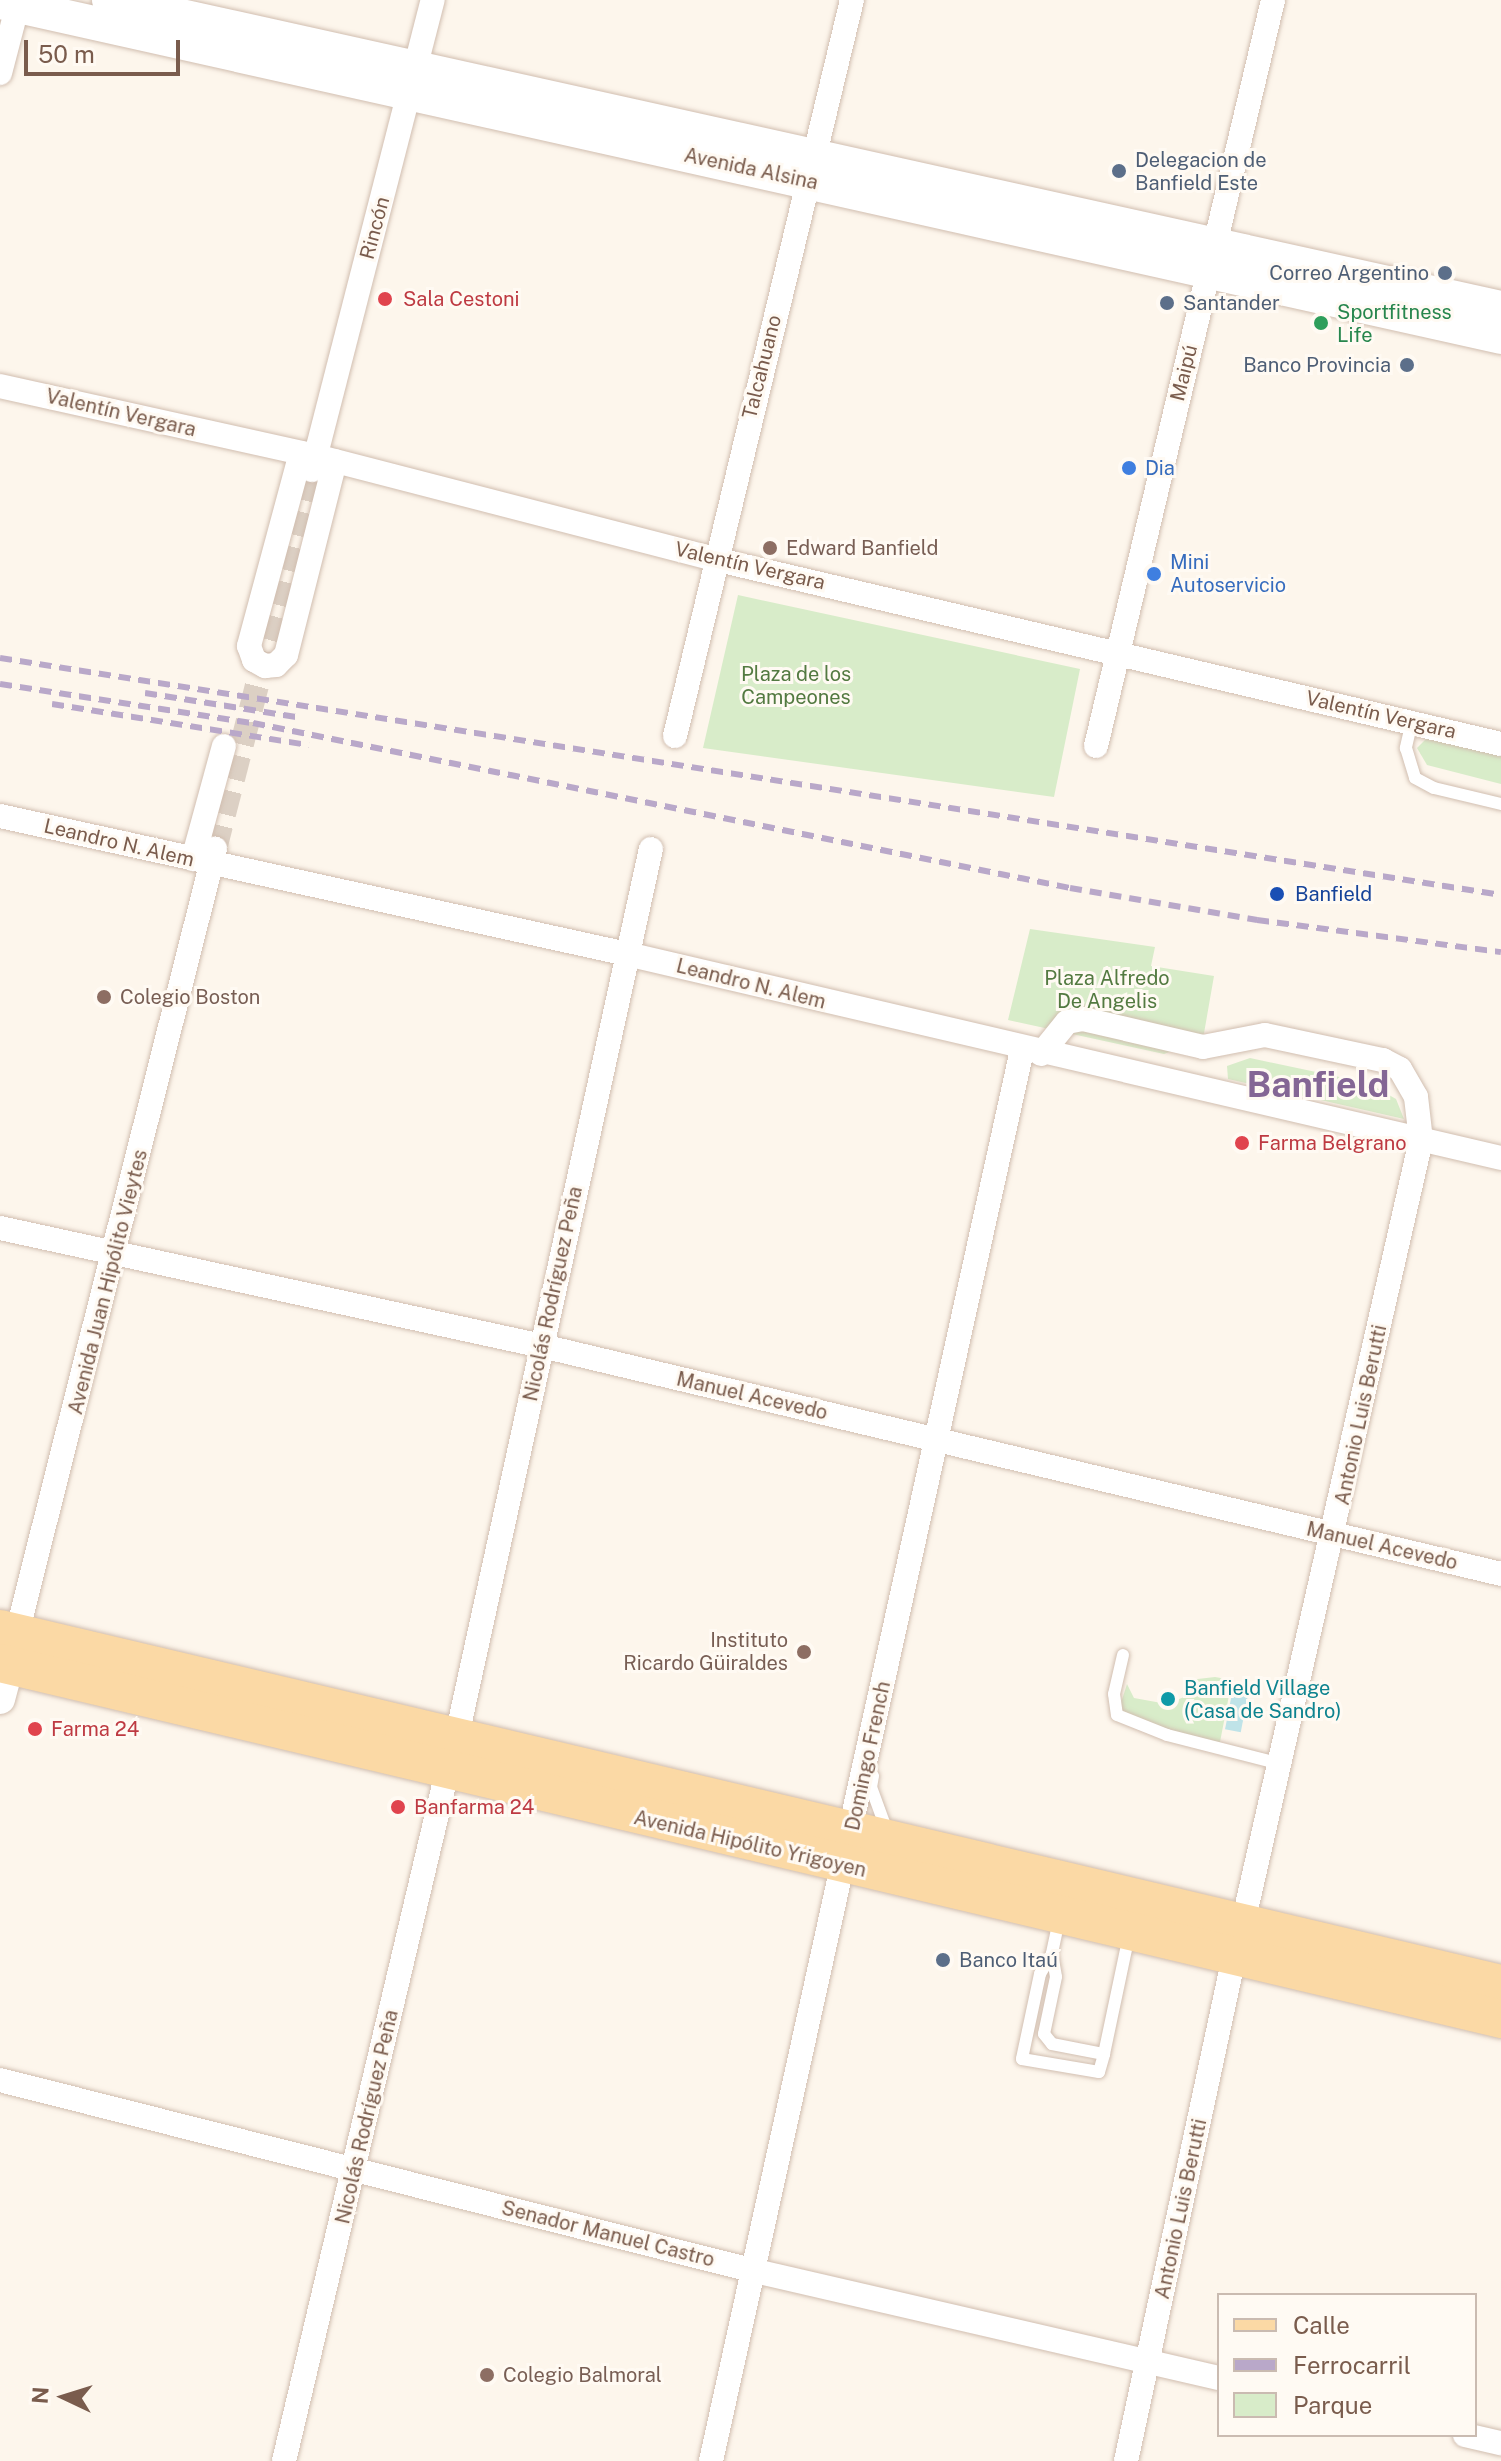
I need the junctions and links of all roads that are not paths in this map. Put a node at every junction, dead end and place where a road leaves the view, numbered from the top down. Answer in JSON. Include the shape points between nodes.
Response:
{"nodes":[{"id":1,"x":109,"y":0,"type":"edge"},
{"id":2,"x":433,"y":0,"type":"edge"},
{"id":3,"x":852,"y":0,"type":"edge"},
{"id":4,"x":1273,"y":0,"type":"edge"},
{"id":5,"x":12,"y":3,"type":"edge"},
{"id":6,"x":0,"y":73,"type":"edge"},
{"id":7,"x":413,"y":82,"type":"junction"},
{"id":8,"x":812,"y":169,"type":"junction"},
{"id":9,"x":1213,"y":257,"type":"junction"},
{"id":10,"x":1501,"y":308,"type":"edge"},
{"id":11,"x":1501,"y":337,"type":"edge"},
{"id":12,"x":0,"y":386,"type":"edge"},
{"id":13,"x":316,"y":460,"type":"junction"},
{"id":14,"x":714,"y":559,"type":"junction"},
{"id":15,"x":1116,"y":652,"type":"junction"},
{"id":16,"x":1412,"y":721,"type":"junction"},
{"id":17,"x":675,"y":736,"type":"dead end"},
{"id":18,"x":1501,"y":744,"type":"edge"},
{"id":19,"x":224,"y":746,"type":"dead end"},
{"id":20,"x":1096,"y":746,"type":"dead end"},
{"id":21,"x":1500,"y":801,"type":"edge"},
{"id":22,"x":0,"y":816,"type":"edge"},
{"id":23,"x":651,"y":849,"type":"dead end"},
{"id":24,"x":206,"y":857,"type":"junction"},
{"id":25,"x":627,"y":954,"type":"junction"},
{"id":26,"x":1032,"y":1052,"type":"junction"},
{"id":27,"x":1421,"y":1140,"type":"junction"},
{"id":28,"x":1501,"y":1158,"type":"edge"},
{"id":29,"x":0,"y":1228,"type":"edge"},
{"id":30,"x":116,"y":1254,"type":"junction"},
{"id":31,"x":542,"y":1346,"type":"junction"},
{"id":32,"x":937,"y":1441,"type":"junction"},
{"id":33,"x":1335,"y":1535,"type":"junction"},
{"id":34,"x":1501,"y":1574,"type":"edge"},
{"id":35,"x":1123,"y":1655,"type":"dead end"},
{"id":36,"x":5,"y":1658,"type":"edge"},
{"id":37,"x":452,"y":1756,"type":"junction"},
{"id":38,"x":1281,"y":1764,"type":"junction"},
{"id":39,"x":872,"y":1776,"type":"junction"},
{"id":40,"x":910,"y":1840,"type":"junction"},
{"id":41,"x":847,"y":1850,"type":"junction"},
{"id":42,"x":1060,"y":1917,"type":"junction"},
{"id":43,"x":1130,"y":1933,"type":"junction"},
{"id":44,"x":1238,"y":1940,"type":"junction"},
{"id":45,"x":1052,"y":1954,"type":"junction"},
{"id":46,"x":1501,"y":1984,"type":"edge"},
{"id":47,"x":1501,"y":2019,"type":"edge"},
{"id":48,"x":1104,"y":2054,"type":"junction"},
{"id":49,"x":0,"y":2080,"type":"edge"},
{"id":50,"x":355,"y":2172,"type":"junction"},
{"id":51,"x":755,"y":2271,"type":"junction"},
{"id":52,"x":1148,"y":2361,"type":"junction"},
{"id":53,"x":1217,"y":2378,"type":"edge"},
{"id":54,"x":1474,"y":2437,"type":"edge"},
{"id":55,"x":1501,"y":2443,"type":"edge"},
{"id":56,"x":284,"y":2461,"type":"edge"},
{"id":57,"x":711,"y":2461,"type":"edge"},
{"id":58,"x":1126,"y":2461,"type":"edge"}],
"edges":[{"from":1,"to":7,"type":"main road","name":"Avenida Alsina"},
{"from":2,"to":7,"type":"street","name":"Rincón"},
{"from":3,"to":8,"type":"street","name":"Talcahuano"},
{"from":4,"to":9,"type":"street","name":"Maipú"},
{"from":5,"to":6,"type":"street"},
{"from":5,"to":7,"type":"main road","name":"Avenida Alsina"},
{"from":7,"to":8,"type":"main road","name":"Avenida Alsina"},
{"from":7,"to":13,"type":"street","name":"Rincón"},
{"from":8,"to":9,"type":"main road","name":"Avenida Alsina"},
{"from":8,"to":14,"type":"street","name":"Talcahuano"},
{"from":9,"to":10,"type":"main road","name":"Avenida Alsina"},
{"from":9,"to":11,"type":"main road","name":"Avenida Alsina"},
{"from":9,"to":15,"type":"street","name":"Maipú"},
{"from":12,"to":13,"type":"street","name":"Valentín Vergara"},
{"from":13,"to":13,"type":"street","via":[[249,646],[254,660],[265,666],[276,665],[286,655]]},
{"from":13,"to":14,"type":"street","name":"Valentín Vergara"},
{"from":14,"to":15,"type":"street","name":"Valentín Vergara"},
{"from":14,"to":17,"type":"street","name":"Talcahuano"},
{"from":15,"to":16,"type":"street","name":"Valentín Vergara"},
{"from":15,"to":20,"type":"street","name":"Maipú"},
{"from":16,"to":18,"type":"street","name":"Valentín Vergara"},
{"from":16,"to":21,"type":"lane","via":[[1406,748],[1415,778],[1434,788]]},
{"from":19,"to":24,"type":"street","name":"Avenida Juan Hipólito Vieytes"},
{"from":22,"to":24,"type":"street","name":"Leandro N. Alem"},
{"from":23,"to":25,"type":"street","name":"Nicolás Rodríguez Peña"},
{"from":24,"to":25,"type":"street","name":"Leandro N. Alem"},
{"from":24,"to":30,"type":"street","name":"Avenida Juan Hipólito Vieytes"},
{"from":25,"to":26,"type":"street","name":"Leandro N. Alem"},
{"from":25,"to":31,"type":"street","name":"Nicolás Rodríguez Peña"},
{"from":26,"to":27,"type":"street","name":"Leandro N. Alem"},
{"from":26,"to":27,"type":"street","via":[[1067,1022],[1083,1019],[1203,1047],[1265,1035],[1383,1060],[1408,1079]]},
{"from":26,"to":32,"type":"street","name":"Domingo French"},
{"from":27,"to":28,"type":"street","name":"Leandro N. Alem"},
{"from":27,"to":33,"type":"street","name":"Antonio Luis Berutti"},
{"from":29,"to":30,"type":"street","name":"Manuel Acevedo"},
{"from":30,"to":31,"type":"street","name":"Manuel Acevedo"},
{"from":30,"to":36,"type":"street","name":"Avenida Juan Hipólito Vieytes"},
{"from":31,"to":32,"type":"street","name":"Manuel Acevedo"},
{"from":31,"to":37,"type":"street","name":"Nicolás Rodríguez Peña"},
{"from":32,"to":33,"type":"street","name":"Manuel Acevedo"},
{"from":32,"to":39,"type":"street","name":"Domingo French"},
{"from":33,"to":34,"type":"street","name":"Manuel Acevedo"},
{"from":33,"to":38,"type":"street","name":"Antonio Luis Berutti"},
{"from":35,"to":38,"type":"lane","via":[[1114,1694],[1117,1715],[1167,1735]]},
{"from":36,"to":37,"type":"main road","name":"Avenida Hipólito Yrigoyen"},
{"from":37,"to":41,"type":"main road","name":"Avenida Hipólito Yrigoyen"},
{"from":37,"to":50,"type":"street","name":"Nicolás Rodríguez Peña"},
{"from":38,"to":44,"type":"street","name":"Antonio Luis Berutti"},
{"from":39,"to":40,"type":"lane","via":[[871,1787]]},
{"from":39,"to":41,"type":"street","name":"Domingo French"},
{"from":40,"to":41,"type":"main road","name":"Avenida Hipólito Yrigoyen"},
{"from":40,"to":44,"type":"main road","name":"Avenida Hipólito Yrigoyen"},
{"from":41,"to":42,"type":"main road","name":"Avenida Hipólito Yrigoyen"},
{"from":41,"to":51,"type":"street","name":"Domingo French"},
{"from":42,"to":43,"type":"main road","name":"Avenida Hipólito Yrigoyen"},
{"from":42,"to":45,"type":"lane"},
{"from":43,"to":44,"type":"main road","name":"Avenida Hipólito Yrigoyen"},
{"from":43,"to":48,"type":"lane"},
{"from":44,"to":46,"type":"main road","name":"Avenida Hipólito Yrigoyen"},
{"from":44,"to":47,"type":"main road","name":"Avenida Hipólito Yrigoyen"},
{"from":44,"to":52,"type":"street","name":"Antonio Luis Berutti"},
{"from":45,"to":48,"type":"lane","via":[[1056,1977],[1046,2041]]},
{"from":45,"to":48,"type":"lane","via":[[1040,1974],[1022,2059],[1099,2072]]},
{"from":49,"to":50,"type":"street","name":"Senador Manuel Castro"},
{"from":50,"to":51,"type":"street","name":"Senador Manuel Castro"},
{"from":50,"to":56,"type":"street","name":"Nicolás Rodríguez Peña"},
{"from":51,"to":52,"type":"street","name":"Senador Manuel Castro"},
{"from":51,"to":57,"type":"street","name":"Domingo French"},
{"from":52,"to":53,"type":"street","name":"Senador Manuel Castro"},
{"from":52,"to":58,"type":"street","name":"Antonio Luis Berutti"},
{"from":54,"to":55,"type":"street"}]}
